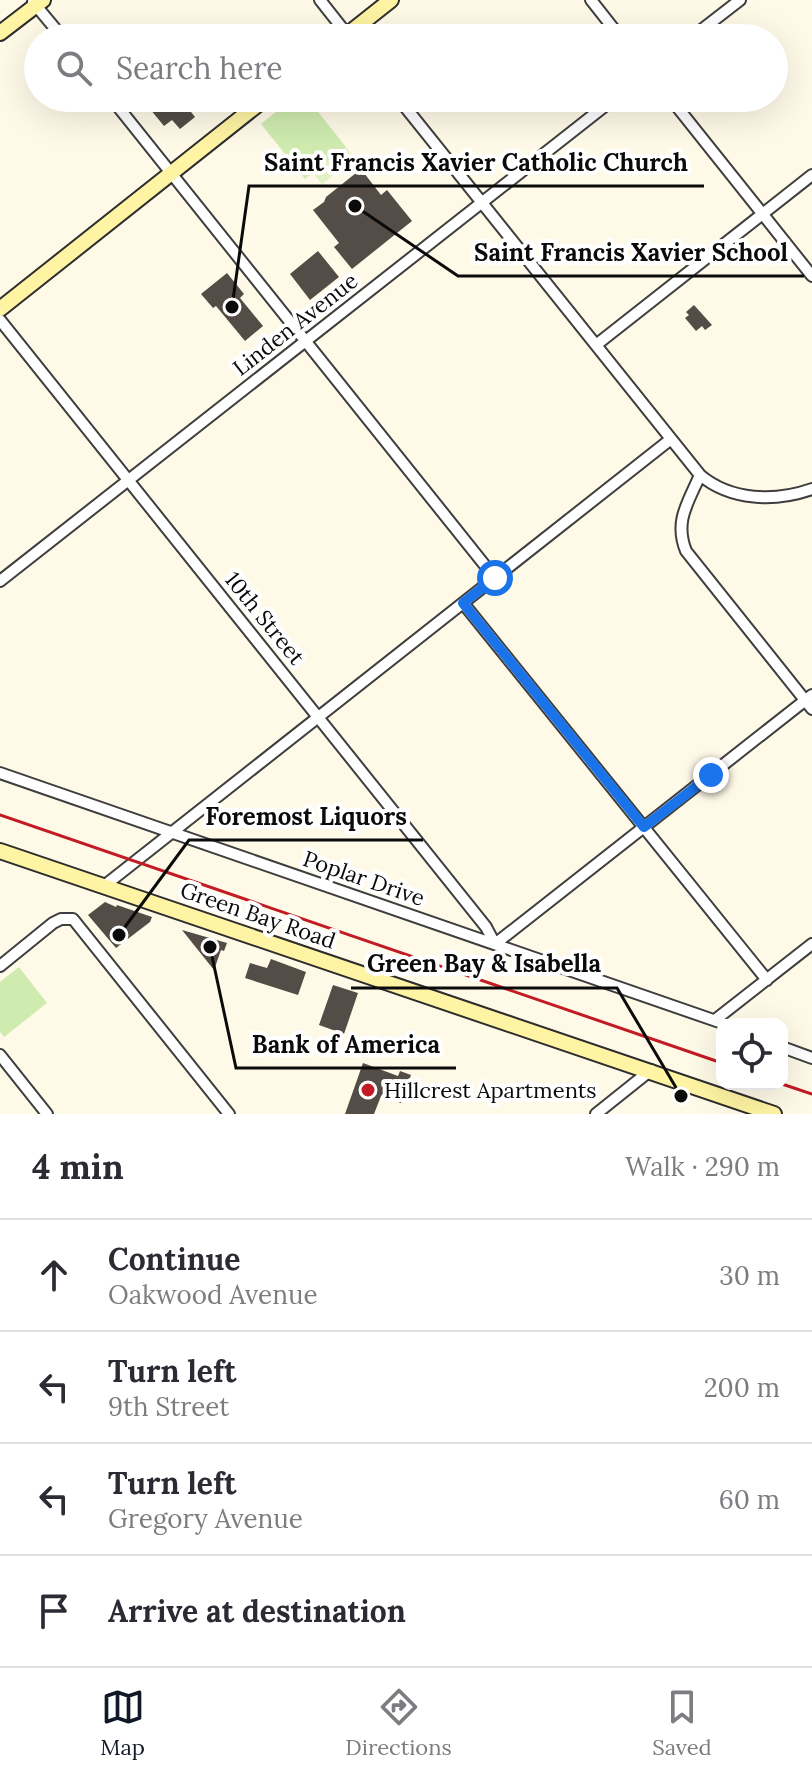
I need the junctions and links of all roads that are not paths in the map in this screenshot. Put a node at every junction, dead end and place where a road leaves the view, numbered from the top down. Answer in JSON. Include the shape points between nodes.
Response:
{"nodes":[{"id":1,"x":320,"y":0,"type":"edge"},
{"id":2,"x":391,"y":0,"type":"edge"},
{"id":3,"x":591,"y":0,"type":"edge"},
{"id":4,"x":740,"y":0,"type":"edge"},
{"id":5,"x":37,"y":2,"type":"edge"},
{"id":6,"x":53,"y":24,"type":"edge"},
{"id":7,"x":338,"y":24,"type":"edge"},
{"id":8,"x":362,"y":24,"type":"edge"},
{"id":9,"x":610,"y":24,"type":"edge"},
{"id":10,"x":709,"y":24,"type":"edge"},
{"id":11,"x":0,"y":33,"type":"edge"},
{"id":12,"x":122,"y":112,"type":"edge"},
{"id":13,"x":248,"y":112,"type":"edge"},
{"id":14,"x":409,"y":112,"type":"edge"},
{"id":15,"x":597,"y":112,"type":"edge"},
{"id":16,"x":681,"y":112,"type":"edge"},
{"id":17,"x":171,"y":173,"type":"junction"},
{"id":18,"x":812,"y":175,"type":"edge"},
{"id":19,"x":482,"y":203,"type":"junction"},
{"id":20,"x":762,"y":214,"type":"junction"},
{"id":21,"x":812,"y":276,"type":"edge"},
{"id":22,"x":0,"y":309,"type":"edge"},
{"id":23,"x":0,"y":320,"type":"edge"},
{"id":24,"x":305,"y":341,"type":"junction"},
{"id":25,"x":596,"y":345,"type":"junction"},
{"id":26,"x":673,"y":442,"type":"junction"},
{"id":27,"x":700,"y":475,"type":"junction"},
{"id":28,"x":128,"y":480,"type":"junction"},
{"id":29,"x":812,"y":489,"type":"edge"},
{"id":30,"x":495,"y":578,"type":"junction"},
{"id":31,"x":0,"y":581,"type":"edge"},
{"id":32,"x":463,"y":603,"type":"junction"},
{"id":33,"x":810,"y":701,"type":"edge"},
{"id":34,"x":318,"y":717,"type":"junction"},
{"id":35,"x":0,"y":773,"type":"edge"},
{"id":36,"x":644,"y":827,"type":"junction"},
{"id":37,"x":171,"y":832,"type":"junction"},
{"id":38,"x":0,"y":851,"type":"edge"},
{"id":39,"x":104,"y":886,"type":"junction"},
{"id":40,"x":495,"y":944,"type":"junction"},
{"id":41,"x":812,"y":944,"type":"edge"},
{"id":42,"x":0,"y":966,"type":"edge"},
{"id":43,"x":767,"y":980,"type":"junction"},
{"id":44,"x":724,"y":1018,"type":"edge"},
{"id":45,"x":716,"y":1021,"type":"edge"},
{"id":46,"x":788,"y":1049,"type":"edge"},
{"id":47,"x":0,"y":1055,"type":"edge"},
{"id":48,"x":812,"y":1058,"type":"edge"},
{"id":49,"x":651,"y":1070,"type":"junction"},
{"id":50,"x":47,"y":1114,"type":"edge"},
{"id":51,"x":229,"y":1114,"type":"edge"},
{"id":52,"x":596,"y":1114,"type":"edge"},
{"id":53,"x":774,"y":1114,"type":"edge"}],
"edges":[{"from":1,"to":7,"type":"street"},
{"from":2,"to":8,"type":"main road"},
{"from":3,"to":9,"type":"street"},
{"from":4,"to":10,"type":"street"},
{"from":5,"to":6,"type":"street"},
{"from":5,"to":11,"type":"main road"},
{"from":12,"to":17,"type":"street"},
{"from":13,"to":17,"type":"main road"},
{"from":14,"to":19,"type":"street"},
{"from":15,"to":19,"type":"street","name":"Linden Avenue"},
{"from":16,"to":20,"type":"street"},
{"from":17,"to":22,"type":"main road"},
{"from":17,"to":24,"type":"street"},
{"from":18,"to":20,"type":"street"},
{"from":19,"to":24,"type":"street","name":"Linden Avenue"},
{"from":19,"to":25,"type":"street"},
{"from":20,"to":21,"type":"street"},
{"from":20,"to":25,"type":"street"},
{"from":23,"to":28,"type":"street","name":"10th Street"},
{"from":24,"to":28,"type":"street","name":"Linden Avenue"},
{"from":24,"to":30,"type":"street"},
{"from":25,"to":26,"type":"street"},
{"from":26,"to":27,"type":"street"},
{"from":26,"to":30,"type":"street"},
{"from":27,"to":29,"type":"street","via":[[724,491],[752,497]]},
{"from":27,"to":33,"type":"street","via":[[680,523],[686,551]]},
{"from":28,"to":31,"type":"street","name":"Linden Avenue"},
{"from":28,"to":34,"type":"street","name":"10th Street"},
{"from":30,"to":32,"type":"street"},
{"from":32,"to":34,"type":"street"},
{"from":32,"to":36,"type":"street"},
{"from":33,"to":36,"type":"street"},
{"from":34,"to":37,"type":"street"},
{"from":34,"to":40,"type":"street","name":"10th Street"},
{"from":35,"to":37,"type":"street","name":"Poplar Drive"},
{"from":36,"to":40,"type":"street"},
{"from":36,"to":43,"type":"street"},
{"from":37,"to":39,"type":"street"},
{"from":37,"to":40,"type":"street","name":"Poplar Drive"},
{"from":38,"to":39,"type":"main road","name":"Green Bay Road"},
{"from":39,"to":49,"type":"main road","name":"Green Bay Road"},
{"from":40,"to":45,"type":"street","name":"Poplar Drive"},
{"from":41,"to":43,"type":"street"},
{"from":42,"to":51,"type":"street","via":[[53,923],[73,919]]},
{"from":43,"to":44,"type":"street"},
{"from":46,"to":48,"type":"street"},
{"from":47,"to":50,"type":"street"},
{"from":49,"to":52,"type":"street"},
{"from":49,"to":53,"type":"main road","name":"Green Bay Road"}]}
